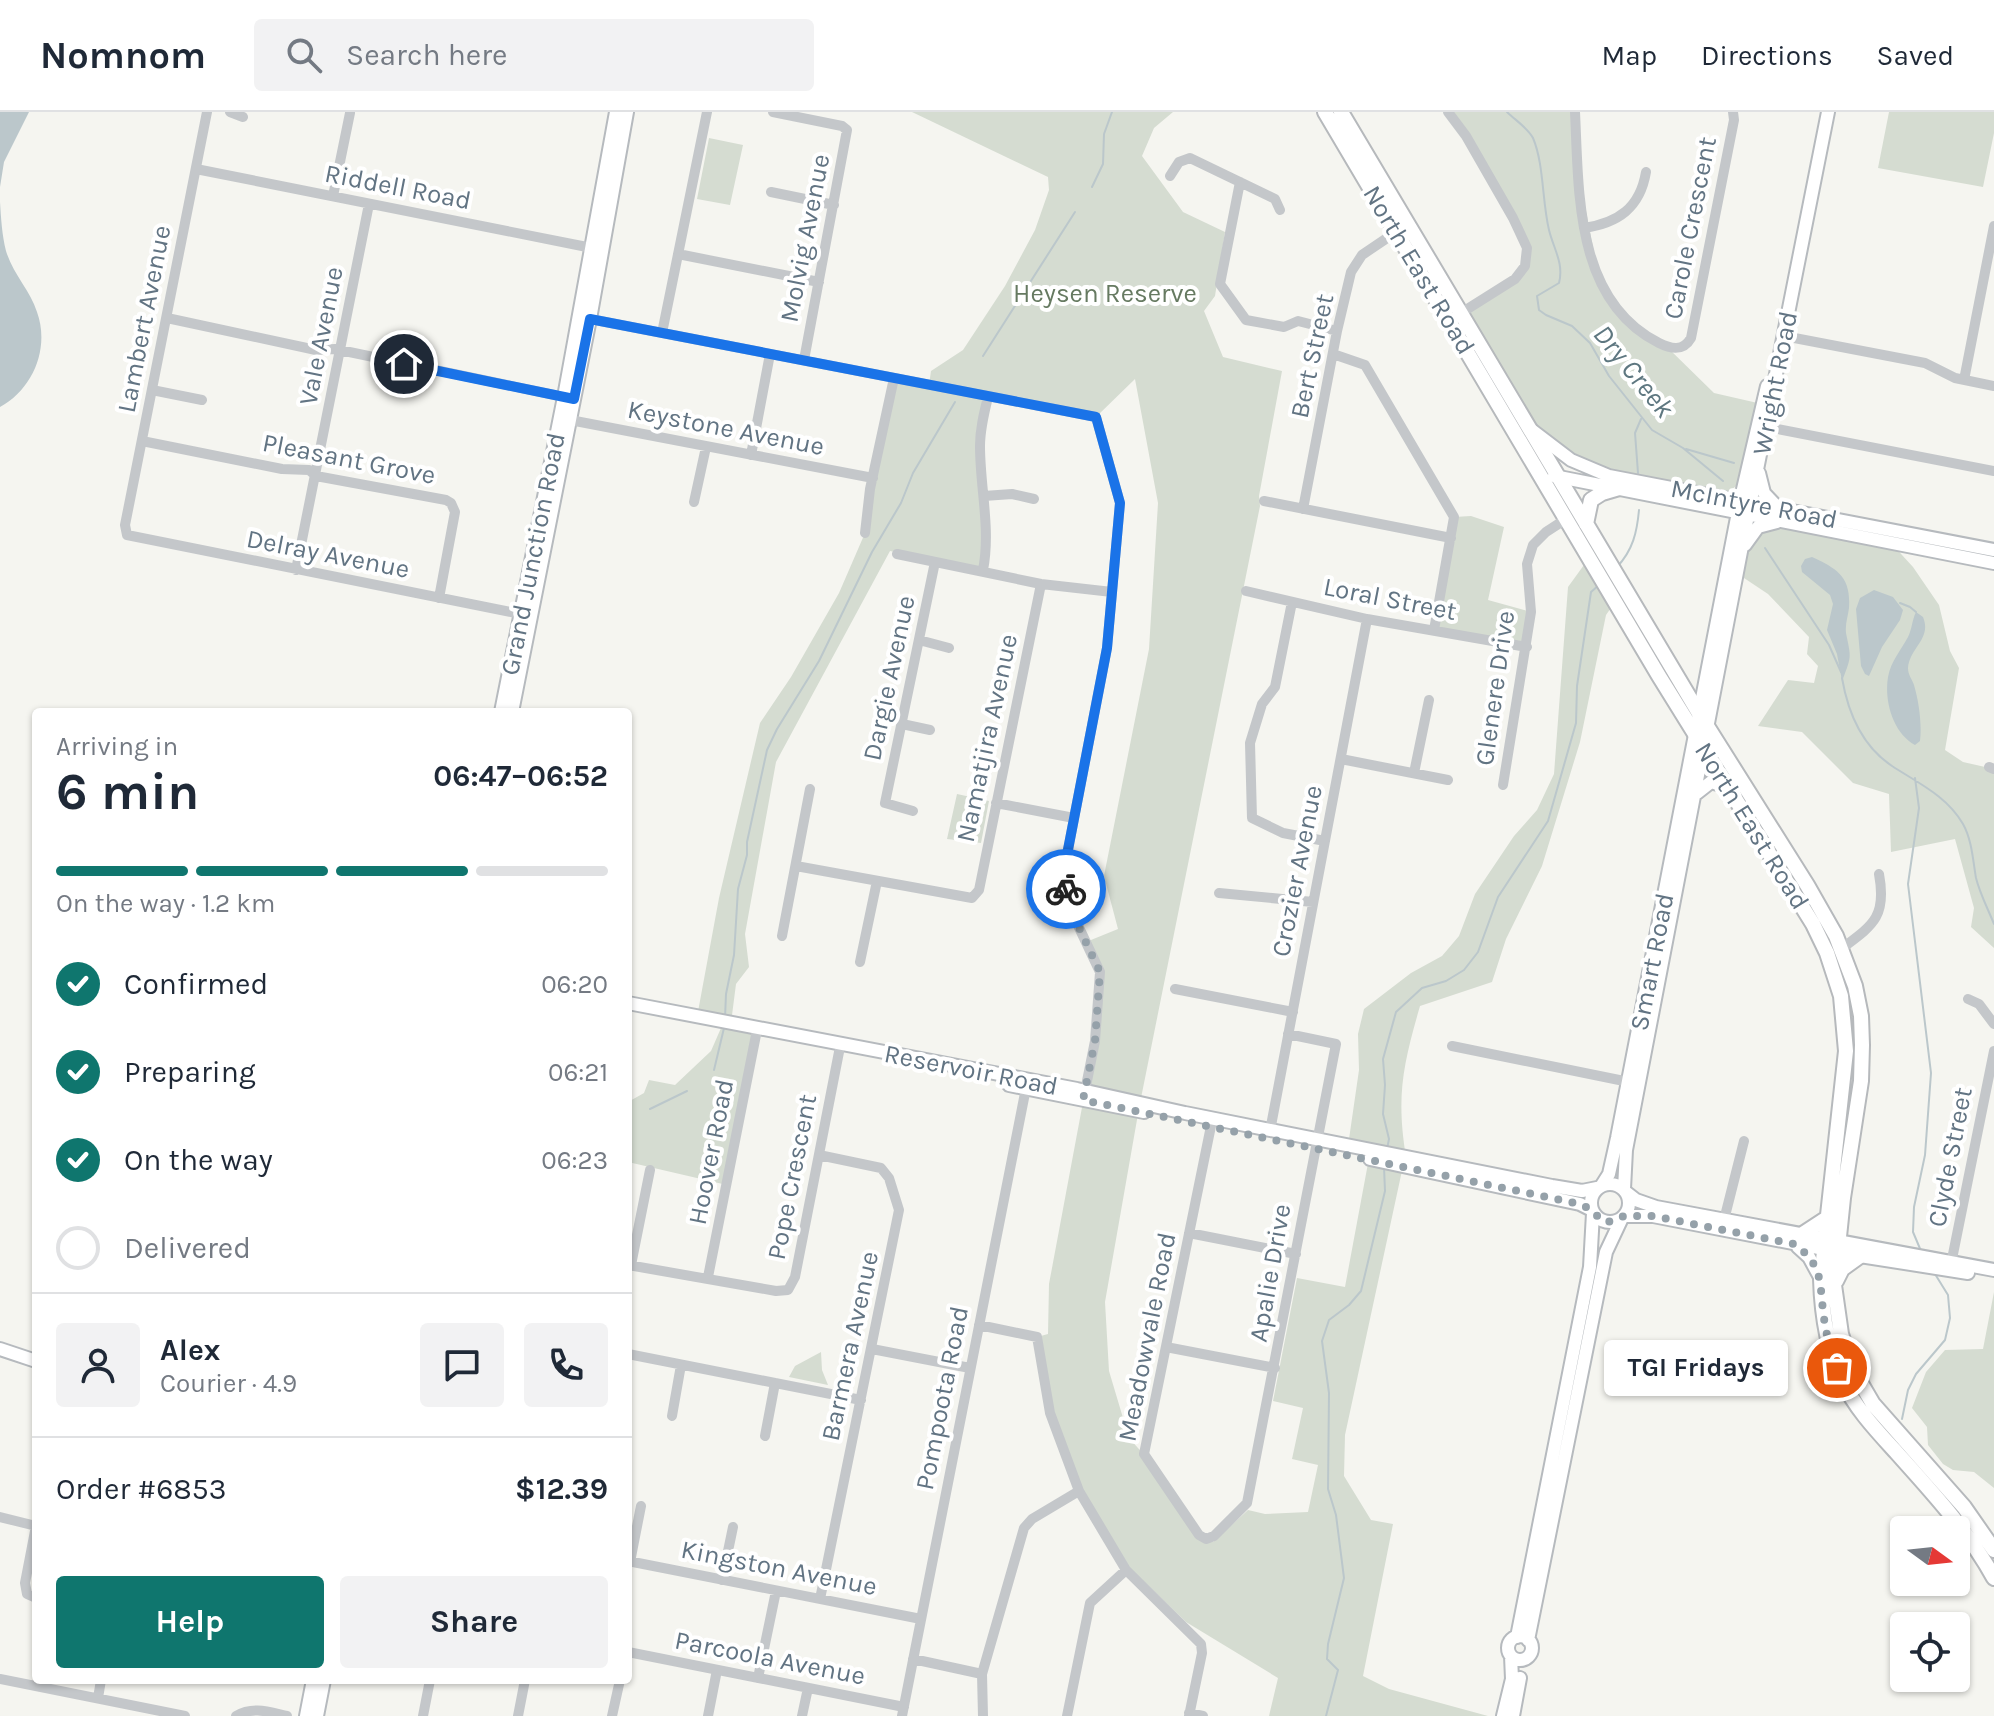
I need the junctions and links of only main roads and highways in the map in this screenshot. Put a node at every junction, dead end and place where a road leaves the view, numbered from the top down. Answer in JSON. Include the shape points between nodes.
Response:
{"nodes":[{"id":1,"x":616,"y":112,"type":"edge"},
{"id":2,"x":627,"y":112,"type":"edge"},
{"id":3,"x":1821,"y":112,"type":"edge"},
{"id":4,"x":1828,"y":112,"type":"edge"},
{"id":5,"x":1332,"y":114,"type":"edge"},
{"id":6,"x":1398,"y":208,"type":"junction"},
{"id":7,"x":1396,"y":232,"type":"junction"},
{"id":8,"x":1416,"y":236,"type":"junction"},
{"id":9,"x":597,"y":249,"type":"junction"},
{"id":10,"x":569,"y":398,"type":"junction"},
{"id":11,"x":1527,"y":425,"type":"junction"},
{"id":12,"x":1534,"y":465,"type":"junction"},
{"id":13,"x":1758,"y":465,"type":"junction"},
{"id":14,"x":1746,"y":476,"type":"junction"},
{"id":15,"x":1558,"y":478,"type":"junction"},
{"id":16,"x":1619,"y":488,"type":"junction"},
{"id":17,"x":1708,"y":495,"type":"junction"},
{"id":18,"x":1744,"y":509,"type":"junction"},
{"id":19,"x":1780,"y":515,"type":"junction"},
{"id":20,"x":550,"y":522,"type":"junction"},
{"id":21,"x":1586,"y":524,"type":"junction"},
{"id":22,"x":1994,"y":550,"type":"edge"},
{"id":23,"x":1741,"y":555,"type":"junction"},
{"id":24,"x":531,"y":561,"type":"junction"},
{"id":25,"x":1994,"y":563,"type":"edge"},
{"id":26,"x":1608,"y":576,"type":"junction"},
{"id":27,"x":526,"y":615,"type":"junction"},
{"id":28,"x":1708,"y":671,"type":"junction"},
{"id":29,"x":1676,"y":675,"type":"junction"},
{"id":30,"x":502,"y":708,"type":"edge"},
{"id":31,"x":513,"y":708,"type":"edge"},
{"id":32,"x":1702,"y":732,"type":"junction"},
{"id":33,"x":1728,"y":787,"type":"junction"},
{"id":34,"x":1697,"y":793,"type":"junction"},
{"id":35,"x":1834,"y":952,"type":"junction"},
{"id":36,"x":1849,"y":971,"type":"junction"},
{"id":37,"x":632,"y":1004,"type":"edge"},
{"id":38,"x":632,"y":1011,"type":"edge"},
{"id":39,"x":1845,"y":1015,"type":"junction"},
{"id":40,"x":713,"y":1023,"type":"junction"},
{"id":41,"x":1385,"y":1158,"type":"junction"},
{"id":42,"x":1599,"y":1187,"type":"junction"},
{"id":43,"x":1626,"y":1191,"type":"junction"},
{"id":44,"x":1843,"y":1198,"type":"junction"},
{"id":45,"x":1593,"y":1212,"type":"junction"},
{"id":46,"x":1623,"y":1217,"type":"junction"},
{"id":47,"x":1827,"y":1218,"type":"junction"},
{"id":48,"x":1798,"y":1240,"type":"junction"},
{"id":49,"x":1831,"y":1246,"type":"junction"},
{"id":50,"x":1862,"y":1252,"type":"junction"},
{"id":51,"x":1951,"y":1266,"type":"junction"},
{"id":52,"x":1994,"y":1270,"type":"edge"},
{"id":53,"x":1994,"y":1277,"type":"edge"},
{"id":54,"x":1828,"y":1282,"type":"junction"},
{"id":55,"x":0,"y":1349,"type":"edge"},
{"id":56,"x":32,"y":1360,"type":"edge"},
{"id":57,"x":1898,"y":1447,"type":"junction"},
{"id":58,"x":1994,"y":1550,"type":"edge"},
{"id":59,"x":1994,"y":1578,"type":"edge"},
{"id":60,"x":1523,"y":1638,"type":"junction"},
{"id":61,"x":1517,"y":1658,"type":"junction"},
{"id":62,"x":312,"y":1684,"type":"edge"},
{"id":63,"x":323,"y":1684,"type":"edge"},
{"id":64,"x":1509,"y":1712,"type":"edge"},
{"id":65,"x":306,"y":1716,"type":"edge"},
{"id":66,"x":317,"y":1716,"type":"edge"}],
"edges":[{"from":1,"to":9,"type":"main road","name":"Grand Junction Road"},
{"from":2,"to":9,"type":"main road","name":"Grand Junction Road"},
{"from":3,"to":14,"type":"main road","name":"Wright Road","via":[[1776,351]]},
{"from":4,"to":13,"type":"main road","name":"Wright Road"},
{"from":5,"to":6,"type":"highway","name":"North East Road"},
{"from":5,"to":7,"type":"highway","name":"North East Road"},
{"from":6,"to":7,"type":"highway"},
{"from":6,"to":8,"type":"highway","name":"North East Road"},
{"from":7,"to":8,"type":"highway"},
{"from":7,"to":12,"type":"highway","name":"North East Road"},
{"from":8,"to":11,"type":"highway","name":"North East Road"},
{"from":9,"to":10,"type":"main road","name":"Grand Junction Road"},
{"from":10,"to":20,"type":"main road","name":"Grand Junction Road","via":[[570,420]]},
{"from":10,"to":24,"type":"main road","name":"Grand Junction Road"},
{"from":11,"to":15,"type":"highway","name":"North East Road"},
{"from":11,"to":17,"type":"main road","name":"McIntyre Road","via":[[1559,453],[1597,472]]},
{"from":12,"to":15,"type":"main road","name":"McIntyre Road"},
{"from":12,"to":26,"type":"highway","name":"North East Road"},
{"from":13,"to":18,"type":"main road","name":"Wright Road"},
{"from":13,"to":19,"type":"main road","via":[[1762,491]]},
{"from":14,"to":17,"type":"main road","via":[[1731,490]]},
{"from":14,"to":18,"type":"main road","name":"Wright Road"},
{"from":15,"to":16,"type":"main road","name":"McIntyre Road"},
{"from":15,"to":21,"type":"highway","name":"North East Road"},
{"from":16,"to":18,"type":"main road","name":"McIntyre Road"},
{"from":16,"to":21,"type":"highway","via":[[1591,500]]},
{"from":17,"to":18,"type":"main road","name":"McIntyre Road"},
{"from":18,"to":19,"type":"main road","name":"McIntyre Road"},
{"from":18,"to":23,"type":"main road","name":"Wright Road"},
{"from":18,"to":28,"type":"main road","name":"Wright Road"},
{"from":19,"to":22,"type":"main road","name":"McIntyre Road"},
{"from":19,"to":23,"type":"main road","via":[[1756,529]]},
{"from":19,"to":25,"type":"main road","name":"McIntyre Road"},
{"from":20,"to":24,"type":"main road"},
{"from":20,"to":27,"type":"main road","name":"Grand Junction Road"},
{"from":21,"to":26,"type":"highway","name":"North East Road"},
{"from":23,"to":32,"type":"main road","name":"Wright Road"},
{"from":24,"to":27,"type":"main road","name":"Grand Junction Road"},
{"from":26,"to":29,"type":"highway","name":"North East Road"},
{"from":26,"to":32,"type":"highway","name":"North East Road"},
{"from":27,"to":30,"type":"main road","name":"Grand Junction Road"},
{"from":27,"to":31,"type":"main road","name":"Grand Junction Road"},
{"from":28,"to":29,"type":"main road","via":[[1693,680]]},
{"from":28,"to":32,"type":"main road","name":"Wright Road"},
{"from":29,"to":32,"type":"highway","name":"North East Road"},
{"from":32,"to":33,"type":"highway","name":"North East Road"},
{"from":32,"to":34,"type":"main road","name":"Smart Road"},
{"from":32,"to":35,"type":"highway","name":"North East Road","via":[[1825,915]]},
{"from":32,"to":42,"type":"main road","name":"Smart Road","via":[[1612,1162]]},
{"from":33,"to":34,"type":"main road","via":[[1711,782]]},
{"from":33,"to":35,"type":"highway","name":"North East Road"},
{"from":34,"to":43,"type":"main road","name":"Smart Road","via":[[1626,1150]]},
{"from":35,"to":36,"type":"highway","name":"North East Road"},
{"from":35,"to":39,"type":"highway","name":"North East Road"},
{"from":36,"to":39,"type":"highway","via":[[1851,1012]]},
{"from":36,"to":44,"type":"highway","name":"North East Road","via":[[1861,1016],[1862,1053]]},
{"from":37,"to":40,"type":"main road","name":"Reservoir Road"},
{"from":38,"to":40,"type":"main road","name":"Reservoir Road"},
{"from":39,"to":47,"type":"highway","name":"North East Road","via":[[1845,1080]]},
{"from":40,"to":41,"type":"main road","name":"Reservoir Road"},
{"from":41,"to":42,"type":"main road","name":"Reservoir Road","via":[[1585,1191]]},
{"from":41,"to":45,"type":"main road","name":"Reservoir Road","via":[[1580,1204]]},
{"from":42,"to":43,"type":"main road","via":[[1615,1184]]},
{"from":42,"to":45,"type":"main road","via":[[1591,1199]]},
{"from":43,"to":46,"type":"main road","via":[[1630,1204]]},
{"from":43,"to":48,"type":"main road","via":[[1650,1205]]},
{"from":44,"to":49,"type":"highway","name":"North East Road"},
{"from":44,"to":50,"type":"main road","via":[[1846,1228]]},
{"from":45,"to":46,"type":"main road","via":[[1608,1222]]},
{"from":45,"to":60,"type":"main road","via":[[1590,1267]]},
{"from":46,"to":48,"type":"main road","via":[[1653,1216]]},
{"from":46,"to":60,"type":"main road","via":[[1606,1252]]},
{"from":47,"to":48,"type":"highway"},
{"from":47,"to":49,"type":"highway","name":"North East Road"},
{"from":48,"to":49,"type":"main road"},
{"from":48,"to":54,"type":"main road"},
{"from":49,"to":50,"type":"main road"},
{"from":49,"to":54,"type":"highway","name":"North East Road"},
{"from":50,"to":51,"type":"main road"},
{"from":50,"to":54,"type":"highway"},
{"from":51,"to":52,"type":"main road"},
{"from":51,"to":53,"type":"main road"},
{"from":54,"to":57,"type":"highway","name":"North East Road","via":[[1852,1368]]},
{"from":55,"to":56,"type":"main road"},
{"from":57,"to":58,"type":"highway","name":"North East Road","via":[[1964,1507]]},
{"from":57,"to":59,"type":"highway","name":"North East Road"},
{"from":60,"to":61,"type":"main road","via":[[1509,1646]]},
{"from":60,"to":61,"type":"main road","via":[[1531,1651]]},
{"from":61,"to":64,"type":"main road"},
{"from":62,"to":65,"type":"main road"},
{"from":63,"to":66,"type":"main road"}]}
